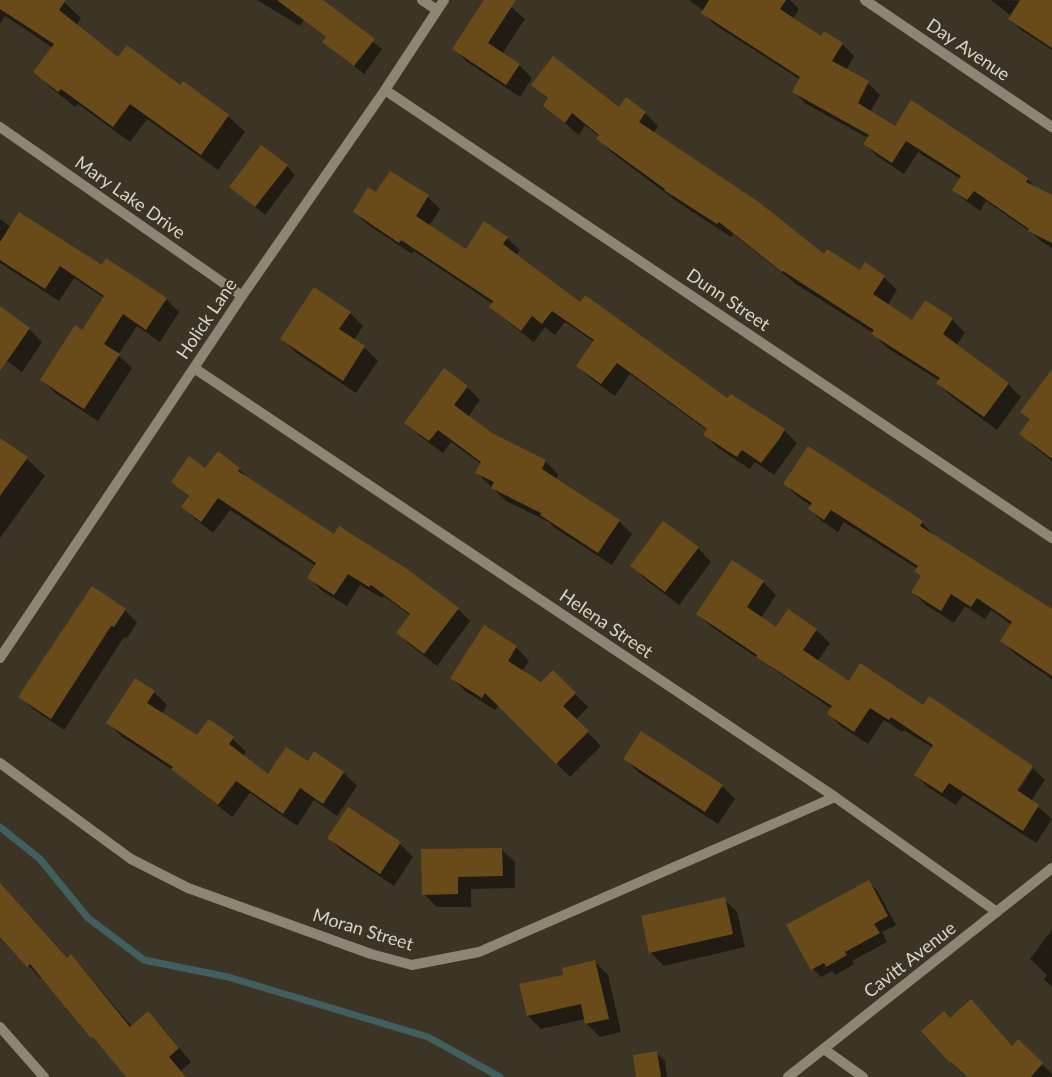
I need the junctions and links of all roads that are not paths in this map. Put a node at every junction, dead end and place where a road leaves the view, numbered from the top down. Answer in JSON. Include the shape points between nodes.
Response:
{"nodes":[{"id":1,"x":422,"y":0,"type":"edge"},
{"id":2,"x":444,"y":0,"type":"edge"},
{"id":3,"x":865,"y":0,"type":"edge"},
{"id":4,"x":437,"y":10,"type":"junction"},
{"id":5,"x":385,"y":90,"type":"junction"},
{"id":6,"x":0,"y":127,"type":"edge"},
{"id":7,"x":1052,"y":127,"type":"edge"},
{"id":8,"x":242,"y":296,"type":"junction"},
{"id":9,"x":194,"y":368,"type":"junction"},
{"id":10,"x":1052,"y":538,"type":"edge"},
{"id":11,"x":0,"y":658,"type":"edge"},
{"id":12,"x":0,"y":763,"type":"edge"},
{"id":13,"x":836,"y":797,"type":"junction"},
{"id":14,"x":1051,"y":870,"type":"edge"},
{"id":15,"x":997,"y":912,"type":"junction"},
{"id":16,"x":0,"y":1027,"type":"edge"},
{"id":17,"x":824,"y":1049,"type":"junction"},
{"id":18,"x":44,"y":1077,"type":"edge"},
{"id":19,"x":788,"y":1077,"type":"edge"},
{"id":20,"x":863,"y":1077,"type":"edge"}],
"edges":[{"from":1,"to":4,"type":"street"},
{"from":2,"to":4,"type":"street","name":"Holick Lane"},
{"from":3,"to":7,"type":"street","name":"Day Avenue"},
{"from":4,"to":5,"type":"street","name":"Holick Lane"},
{"from":5,"to":8,"type":"street","name":"Holick Lane"},
{"from":5,"to":10,"type":"street","name":"Dunn Street"},
{"from":6,"to":8,"type":"street","name":"Mary Lake Drive"},
{"from":8,"to":9,"type":"street","name":"Holick Lane"},
{"from":9,"to":11,"type":"street","name":"Holick Lane"},
{"from":9,"to":13,"type":"street","name":"Helena Street"},
{"from":12,"to":13,"type":"street","name":"Moran Street","via":[[131,859],[188,888],[412,965],[479,952]]},
{"from":13,"to":15,"type":"street","name":"Helena Street"},
{"from":14,"to":15,"type":"street","name":"Cavitt Avenue"},
{"from":15,"to":17,"type":"street","name":"Cavitt Avenue"},
{"from":16,"to":18,"type":"street"},
{"from":17,"to":19,"type":"street","name":"Cavitt Avenue"},
{"from":17,"to":20,"type":"street"}]}
